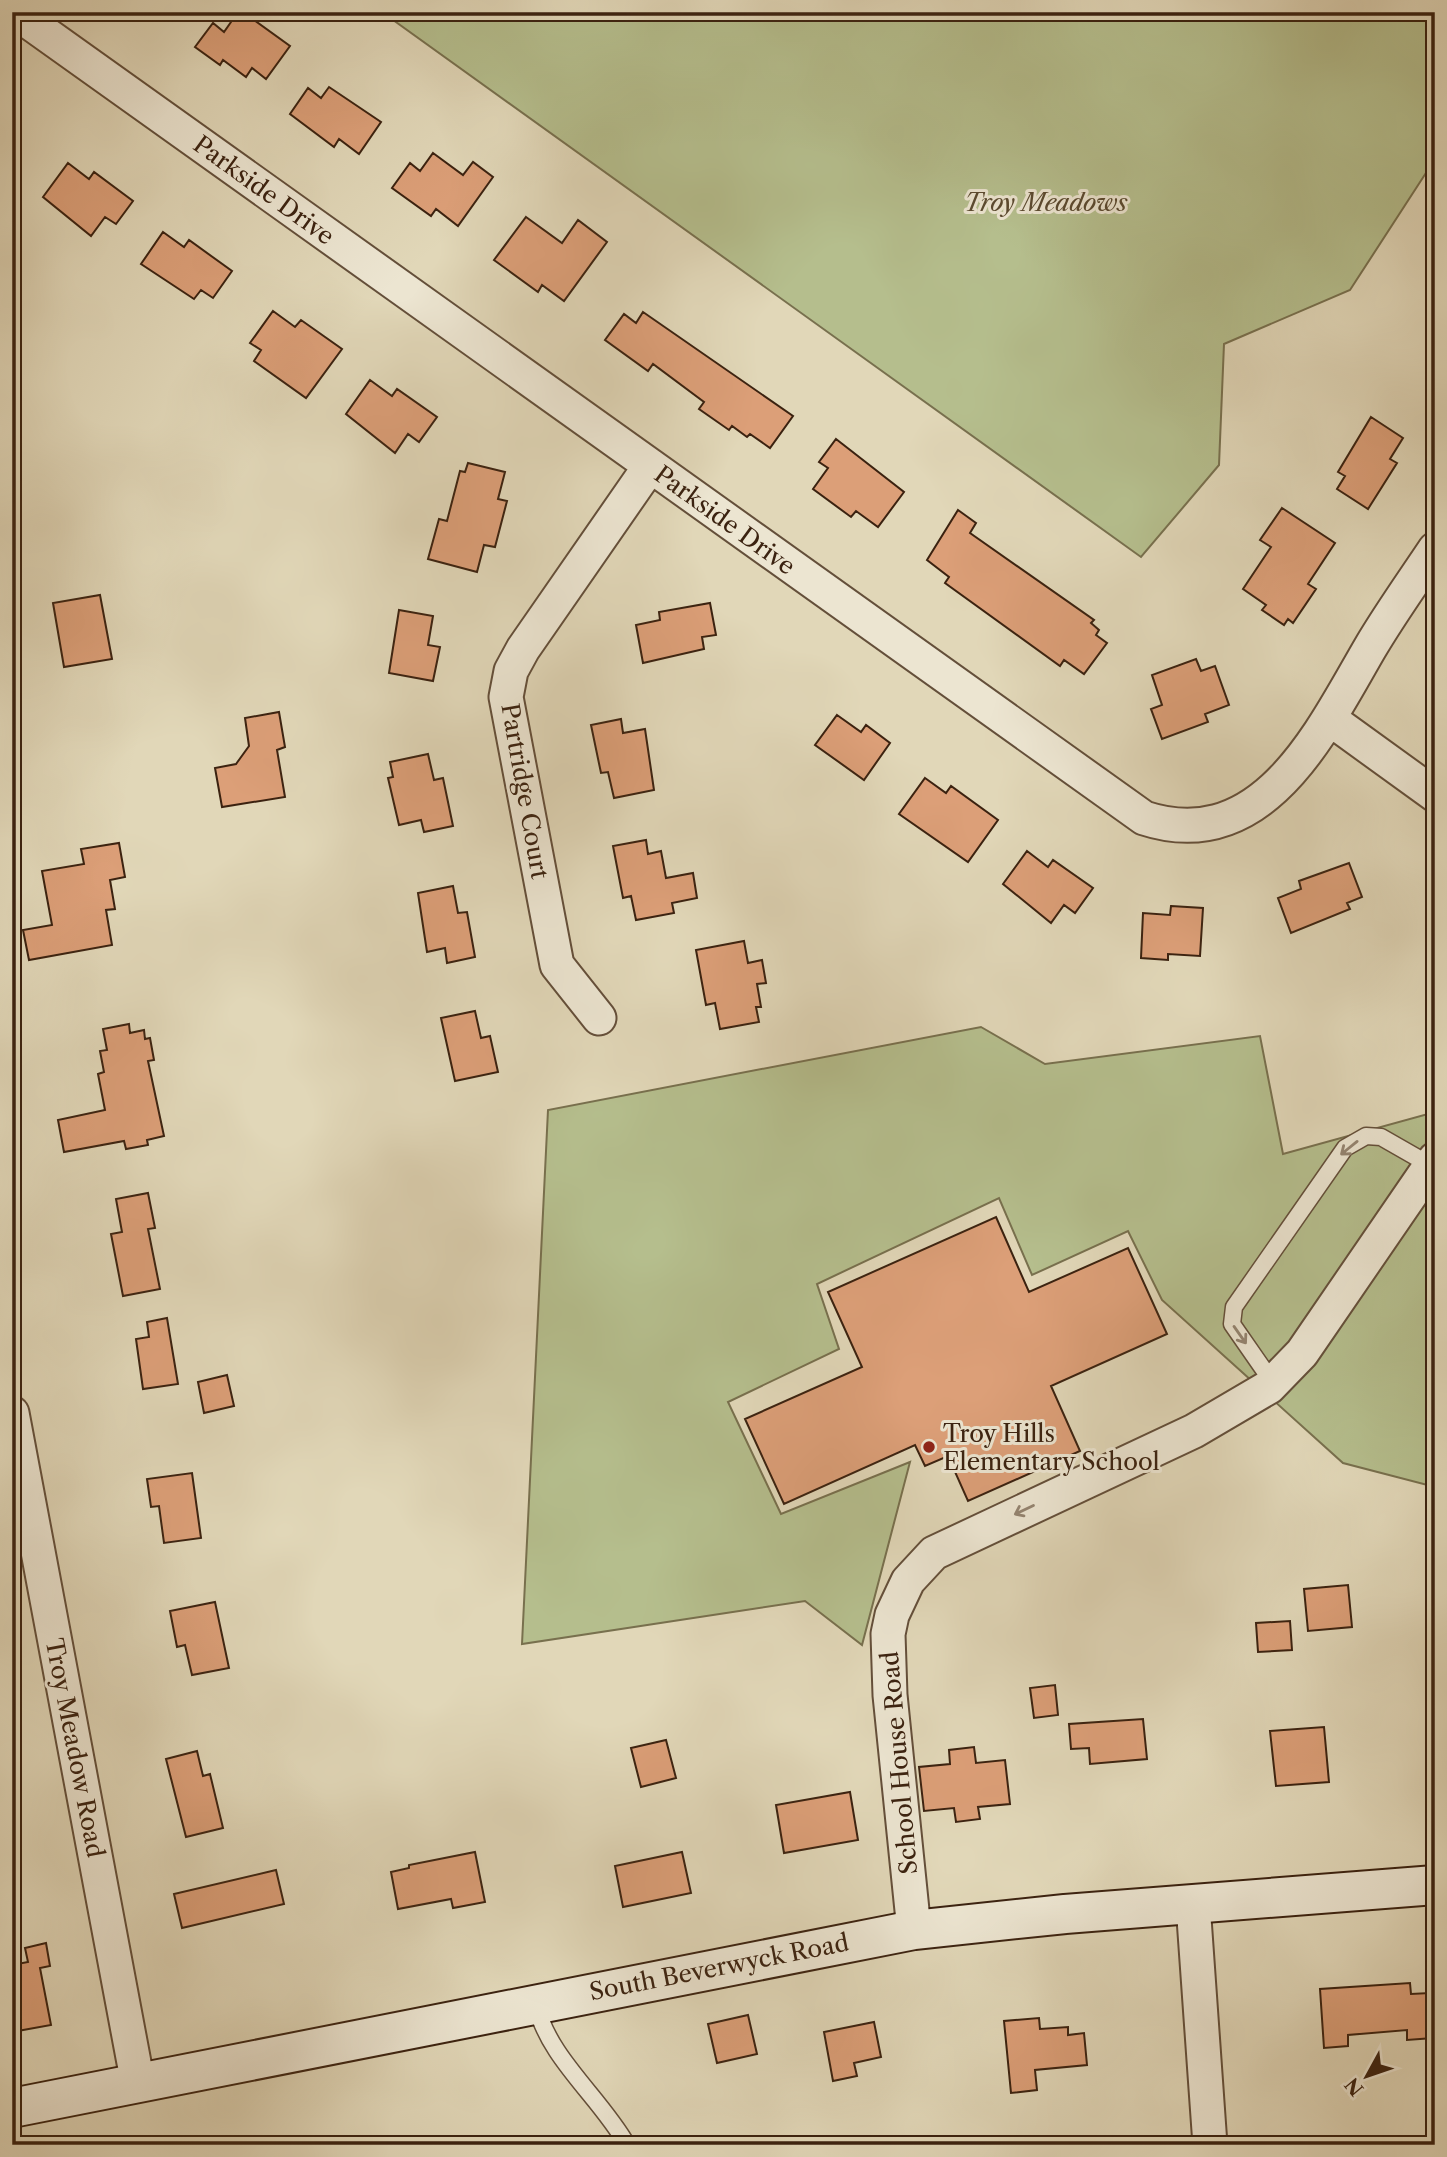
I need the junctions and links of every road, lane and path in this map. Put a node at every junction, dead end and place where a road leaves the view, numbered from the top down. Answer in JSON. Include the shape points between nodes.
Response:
{"nodes":[{"id":1,"x":15,"y":12,"type":"edge"},
{"id":2,"x":650,"y":466,"type":"junction"},
{"id":3,"x":1435,"y":549,"type":"edge"},
{"id":4,"x":1330,"y":719,"type":"junction"},
{"id":5,"x":1435,"y":795,"type":"edge"},
{"id":6,"x":599,"y":1018,"type":"dead end"},
{"id":7,"x":1433,"y":1162,"type":"edge"},
{"id":8,"x":1273,"y":1383,"type":"junction"},
{"id":9,"x":12,"y":1413,"type":"edge"},
{"id":10,"x":1435,"y":1885,"type":"edge"},
{"id":11,"x":1193,"y":1904,"type":"junction"},
{"id":12,"x":914,"y":1930,"type":"junction"},
{"id":13,"x":536,"y":2004,"type":"junction"},
{"id":14,"x":138,"y":2084,"type":"junction"},
{"id":15,"x":12,"y":2108,"type":"edge"},
{"id":16,"x":627,"y":2145,"type":"edge"},
{"id":17,"x":1210,"y":2145,"type":"edge"}],
"edges":[{"from":1,"to":2,"type":"street","name":"Parkside Drive"},
{"from":2,"to":4,"type":"street","name":"Parkside Drive","via":[[1144,818],[1200,826],[1253,806],[1289,773]]},
{"from":2,"to":6,"type":"street","name":"Partridge Court","via":[[523,649],[511,671],[506,697],[557,965]]},
{"from":3,"to":4,"type":"street","name":"Parkside Drive"},
{"from":4,"to":5,"type":"street"},
{"from":7,"to":8,"type":"street","name":"School House Road","via":[[1302,1353]]},
{"from":7,"to":8,"type":"lane","one_way":true,"via":[[1381,1137],[1366,1136],[1345,1148],[1234,1307],[1232,1324]]},
{"from":8,"to":12,"type":"street","name":"School House Road","one_way":true,"via":[[1194,1431],[934,1553],[898,1597],[888,1634],[890,1695]]},
{"from":9,"to":14,"type":"street","name":"Troy Meadow Road"},
{"from":10,"to":11,"type":"main road","name":"South Beverwyck Road"},
{"from":11,"to":12,"type":"main road","name":"South Beverwyck Road"},
{"from":11,"to":17,"type":"street"},
{"from":12,"to":13,"type":"main road","name":"South Beverwyck Road"},
{"from":13,"to":14,"type":"main road","name":"South Beverwyck Road"},
{"from":13,"to":16,"type":"lane","via":[[555,2046]]},
{"from":14,"to":15,"type":"main road","name":"South Beverwyck Road"}]}
